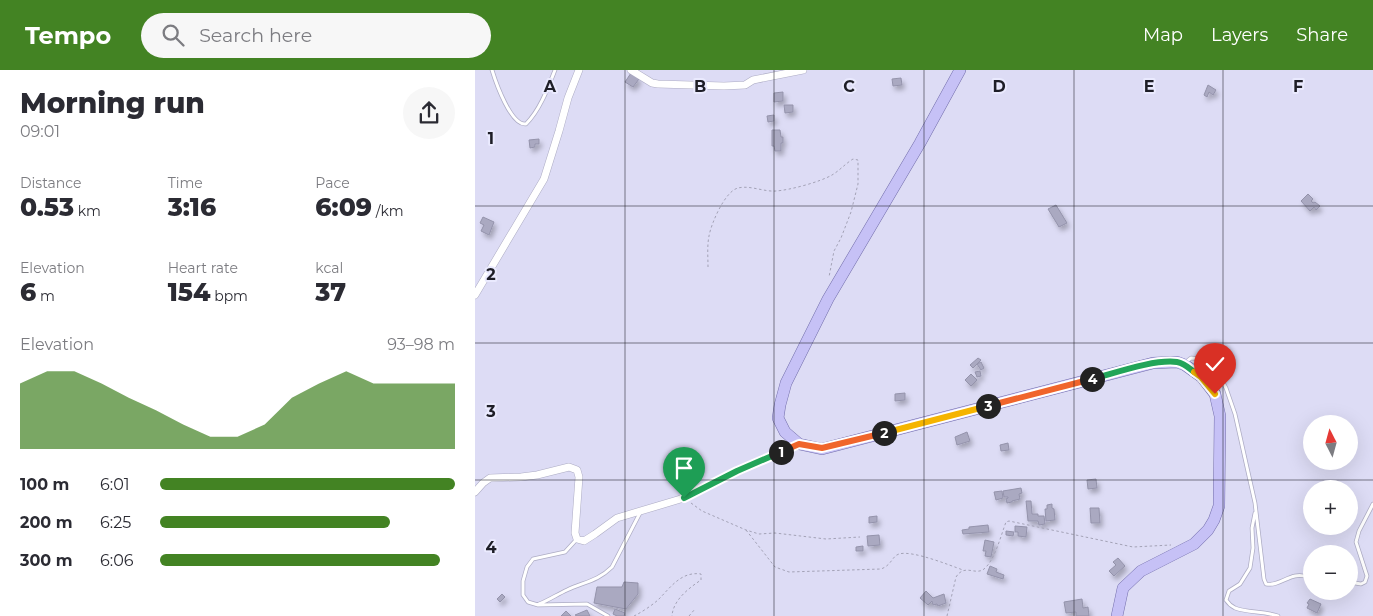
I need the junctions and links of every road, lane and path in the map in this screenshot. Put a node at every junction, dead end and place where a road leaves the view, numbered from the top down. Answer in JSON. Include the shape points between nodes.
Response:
{"nodes":[{"id":1,"x":492,"y":70,"type":"edge"},
{"id":2,"x":555,"y":70,"type":"edge"},
{"id":3,"x":579,"y":70,"type":"edge"},
{"id":4,"x":631,"y":70,"type":"edge"},
{"id":5,"x":803,"y":70,"type":"edge"},
{"id":6,"x":960,"y":70,"type":"edge"},
{"id":7,"x":708,"y":267,"type":"dead end"},
{"id":8,"x":832,"y":293,"type":"junction"},
{"id":9,"x":475,"y":294,"type":"edge"},
{"id":10,"x":1185,"y":364,"type":"junction"},
{"id":11,"x":799,"y":444,"type":"junction"},
{"id":12,"x":475,"y":492,"type":"edge"},
{"id":13,"x":684,"y":498,"type":"junction"},
{"id":14,"x":1255,"y":503,"type":"junction"},
{"id":15,"x":1373,"y":504,"type":"edge"},
{"id":16,"x":640,"y":512,"type":"junction"},
{"id":17,"x":746,"y":530,"type":"junction"},
{"id":18,"x":860,"y":537,"type":"dead end"},
{"id":19,"x":577,"y":539,"type":"junction"},
{"id":20,"x":1176,"y":545,"type":"dead end"},
{"id":21,"x":1357,"y":545,"type":"edge"},
{"id":22,"x":1358,"y":548,"type":"edge"},
{"id":23,"x":963,"y":570,"type":"junction"},
{"id":24,"x":1303,"y":575,"type":"edge"},
{"id":25,"x":1358,"y":584,"type":"edge"},
{"id":26,"x":538,"y":605,"type":"junction"},
{"id":27,"x":695,"y":609,"type":"dead end"},
{"id":28,"x":608,"y":616,"type":"edge"},
{"id":29,"x":634,"y":616,"type":"edge"},
{"id":30,"x":672,"y":616,"type":"edge"},
{"id":31,"x":689,"y":616,"type":"edge"},
{"id":32,"x":947,"y":616,"type":"edge"},
{"id":33,"x":1117,"y":616,"type":"edge"},
{"id":34,"x":1278,"y":616,"type":"edge"}],
"edges":[{"from":1,"to":2,"type":"lane","via":[[510,114],[523,125],[535,113]]},
{"from":3,"to":9,"type":"street","via":[[544,179]]},
{"from":4,"to":5,"type":"street","via":[[652,83],[725,86]]},
{"from":6,"to":8,"type":"main road"},
{"from":7,"to":8,"type":"path","via":[[712,224],[733,190],[775,191],[823,180],[853,159],[857,160],[858,184],[835,251],[829,277]]},
{"from":8,"to":11,"type":"main road","via":[[786,383],[780,405],[778,418],[785,432]]},
{"from":10,"to":11,"type":"main road","via":[[1153,364],[822,448]]},
{"from":10,"to":14,"type":"lane","via":[[1191,358],[1203,359],[1213,366],[1227,388]]},
{"from":10,"to":33,"type":"main road","via":[[1215,394],[1220,416],[1219,506],[1208,530],[1194,544],[1141,571],[1123,588]]},
{"from":11,"to":13,"type":"street"},
{"from":12,"to":19,"type":"street","via":[[490,478],[537,475],[569,466],[577,470],[579,476]]},
{"from":13,"to":16,"type":"street"},
{"from":13,"to":17,"type":"path","via":[[702,511]]},
{"from":14,"to":24,"type":"lane","via":[[1267,584]]},
{"from":14,"to":34,"type":"lane","via":[[1250,568],[1240,584],[1229,591],[1227,600],[1233,608]]},
{"from":15,"to":21,"type":"lane","via":[[1359,531]]},
{"from":16,"to":19,"type":"street","via":[[617,518],[584,540]]},
{"from":16,"to":26,"type":"lane","via":[[606,573]]},
{"from":17,"to":18,"type":"path","via":[[759,534],[826,539]]},
{"from":17,"to":23,"type":"path","via":[[775,567],[789,572],[881,569],[900,554],[919,556]]},
{"from":19,"to":26,"type":"lane","via":[[565,552],[533,560],[527,567],[523,595],[528,602]]},
{"from":20,"to":23,"type":"path","via":[[1133,547],[1009,521],[985,568]]},
{"from":22,"to":25,"type":"lane","via":[[1367,576],[1365,582]]},
{"from":23,"to":32,"type":"path","via":[[956,577]]},
{"from":26,"to":28,"type":"lane","via":[[587,604]]},
{"from":27,"to":31,"type":"path"},
{"from":29,"to":30,"type":"path","via":[[657,601],[681,577],[701,574],[701,580],[676,604]]}]}
